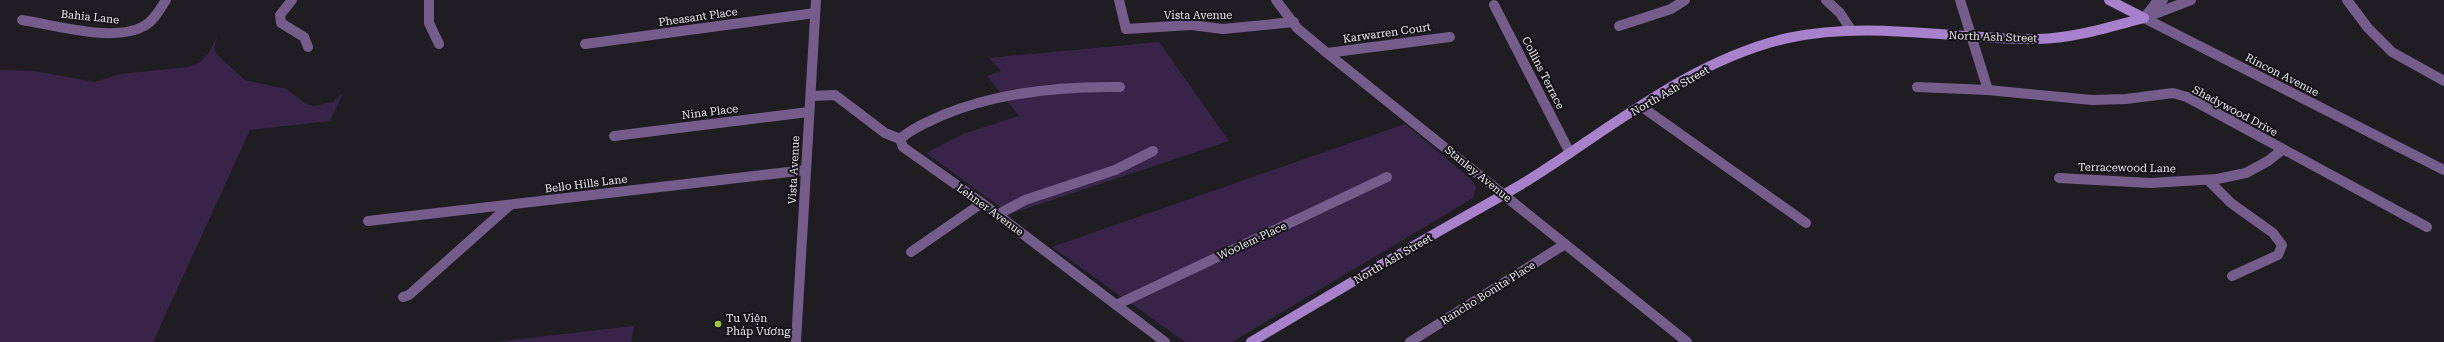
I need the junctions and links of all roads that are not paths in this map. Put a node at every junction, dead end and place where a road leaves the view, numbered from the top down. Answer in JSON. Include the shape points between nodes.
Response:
{"nodes":[{"id":1,"x":166,"y":0,"type":"edge"},
{"id":2,"x":292,"y":0,"type":"edge"},
{"id":3,"x":429,"y":0,"type":"edge"},
{"id":4,"x":816,"y":0,"type":"edge"},
{"id":5,"x":1119,"y":0,"type":"edge"},
{"id":6,"x":1276,"y":0,"type":"edge"},
{"id":7,"x":1685,"y":0,"type":"edge"},
{"id":8,"x":1826,"y":0,"type":"edge"},
{"id":9,"x":1960,"y":0,"type":"edge"},
{"id":10,"x":2109,"y":0,"type":"edge"},
{"id":11,"x":2163,"y":0,"type":"edge"},
{"id":12,"x":2191,"y":0,"type":"edge"},
{"id":13,"x":2347,"y":0,"type":"edge"},
{"id":14,"x":1494,"y":5,"type":"dead end"},
{"id":15,"x":815,"y":13,"type":"junction"},
{"id":16,"x":2144,"y":18,"type":"junction"},
{"id":17,"x":22,"y":20,"type":"dead end"},
{"id":18,"x":1294,"y":22,"type":"junction"},
{"id":19,"x":1619,"y":26,"type":"dead end"},
{"id":20,"x":1851,"y":30,"type":"junction"},
{"id":21,"x":1450,"y":37,"type":"dead end"},
{"id":22,"x":1970,"y":37,"type":"junction"},
{"id":23,"x":439,"y":44,"type":"dead end"},
{"id":24,"x":585,"y":44,"type":"dead end"},
{"id":25,"x":308,"y":47,"type":"dead end"},
{"id":26,"x":1327,"y":53,"type":"junction"},
{"id":27,"x":2444,"y":81,"type":"edge"},
{"id":28,"x":1120,"y":87,"type":"dead end"},
{"id":29,"x":1917,"y":87,"type":"dead end"},
{"id":30,"x":1988,"y":90,"type":"junction"},
{"id":31,"x":811,"y":96,"type":"junction"},
{"id":32,"x":1642,"y":107,"type":"junction"},
{"id":33,"x":810,"y":112,"type":"junction"},
{"id":34,"x":614,"y":136,"type":"dead end"},
{"id":35,"x":900,"y":139,"type":"junction"},
{"id":36,"x":2282,"y":150,"type":"junction"},
{"id":37,"x":1153,"y":151,"type":"dead end"},
{"id":38,"x":1570,"y":153,"type":"junction"},
{"id":39,"x":806,"y":170,"type":"junction"},
{"id":40,"x":2444,"y":170,"type":"edge"},
{"id":41,"x":1387,"y":177,"type":"dead end"},
{"id":42,"x":2059,"y":178,"type":"dead end"},
{"id":43,"x":2208,"y":180,"type":"junction"},
{"id":44,"x":1503,"y":194,"type":"junction"},
{"id":45,"x":982,"y":203,"type":"junction"},
{"id":46,"x":510,"y":205,"type":"junction"},
{"id":47,"x":997,"y":215,"type":"junction"},
{"id":48,"x":368,"y":221,"type":"dead end"},
{"id":49,"x":1806,"y":223,"type":"dead end"},
{"id":50,"x":2427,"y":227,"type":"dead end"},
{"id":51,"x":1566,"y":244,"type":"junction"},
{"id":52,"x":911,"y":252,"type":"dead end"},
{"id":53,"x":2232,"y":276,"type":"dead end"},
{"id":54,"x":403,"y":297,"type":"dead end"},
{"id":55,"x":1116,"y":305,"type":"junction"},
{"id":56,"x":1683,"y":341,"type":"edge"},
{"id":57,"x":796,"y":342,"type":"edge"},
{"id":58,"x":1165,"y":342,"type":"edge"},
{"id":59,"x":1251,"y":342,"type":"edge"},
{"id":60,"x":1410,"y":342,"type":"edge"}],
"edges":[{"from":1,"to":17,"type":"street","name":"Bahia Lane","via":[[155,18],[134,31],[115,34]]},
{"from":2,"to":25,"type":"street","via":[[280,15],[281,23],[304,37]]},
{"from":3,"to":23,"type":"street","via":[[427,14],[430,31]]},
{"from":4,"to":15,"type":"street","name":"Vista Avenue"},
{"from":5,"to":18,"type":"street","name":"Vista Avenue","via":[[1126,29],[1191,25],[1223,29]]},
{"from":6,"to":18,"type":"street","name":"Stanley Avenue"},
{"from":7,"to":19,"type":"street","via":[[1671,9]]},
{"from":8,"to":20,"type":"street"},
{"from":9,"to":22,"type":"street"},
{"from":10,"to":16,"type":"main road","name":"Rincon Avenue"},
{"from":11,"to":16,"type":"street","via":[[2155,4]]},
{"from":12,"to":16,"type":"street"},
{"from":13,"to":27,"type":"street","via":[[2368,28],[2392,52]]},
{"from":14,"to":38,"type":"street","name":"Collins Terrace"},
{"from":15,"to":24,"type":"street","name":"Pheasant Place"},
{"from":15,"to":31,"type":"street","name":"Vista Avenue"},
{"from":16,"to":22,"type":"main road","name":"North Ash Street","via":[[2085,33],[2041,40]]},
{"from":16,"to":40,"type":"street","name":"Rincon Avenue"},
{"from":18,"to":26,"type":"street","name":"Stanley Avenue"},
{"from":20,"to":22,"type":"main road","name":"North Ash Street"},
{"from":20,"to":32,"type":"main road","name":"North Ash Street","via":[[1813,33],[1757,47],[1720,62]]},
{"from":21,"to":26,"type":"street","name":"Karwarren Court"},
{"from":22,"to":30,"type":"street"},
{"from":26,"to":44,"type":"street","name":"Stanley Avenue"},
{"from":28,"to":35,"type":"street","via":[[1078,86],[999,96],[948,113],[912,129]]},
{"from":29,"to":30,"type":"street","name":"Shadywood Drive"},
{"from":30,"to":36,"type":"street","name":"Shadywood Drive","via":[[2092,100],[2173,93],[2187,97]]},
{"from":31,"to":33,"type":"street","name":"Vista Avenue"},
{"from":31,"to":35,"type":"street","name":"Lehner Avenue","via":[[835,95],[885,133]]},
{"from":32,"to":38,"type":"main road","name":"North Ash Street"},
{"from":32,"to":49,"type":"street"},
{"from":33,"to":34,"type":"street","name":"Nina Place"},
{"from":33,"to":39,"type":"street","name":"Vista Avenue"},
{"from":35,"to":45,"type":"street","name":"Lehner Avenue","via":[[904,147]]},
{"from":36,"to":43,"type":"street","name":"Terracewood Lane","via":[[2246,173]]},
{"from":36,"to":50,"type":"street","name":"Shadywood Drive"},
{"from":37,"to":47,"type":"street","via":[[1116,170],[1026,200]]},
{"from":38,"to":44,"type":"main road","name":"North Ash Street"},
{"from":39,"to":46,"type":"street","name":"Bello Hills Lane"},
{"from":39,"to":57,"type":"street","name":"Vista Avenue"},
{"from":41,"to":55,"type":"street","name":"Woolem Place"},
{"from":42,"to":43,"type":"street","name":"Terracewood Lane","via":[[2150,183]]},
{"from":43,"to":53,"type":"street","via":[[2231,203],[2273,233],[2282,245],[2278,255]]},
{"from":44,"to":51,"type":"street","name":"Stanley Avenue"},
{"from":44,"to":59,"type":"main road","name":"North Ash Street"},
{"from":45,"to":47,"type":"street","name":"Lehner Avenue"},
{"from":45,"to":52,"type":"street"},
{"from":46,"to":48,"type":"street","name":"Bello Hills Lane"},
{"from":46,"to":54,"type":"street","via":[[409,295]]},
{"from":47,"to":55,"type":"street","name":"Lehner Avenue"},
{"from":51,"to":56,"type":"street","name":"Stanley Avenue"},
{"from":51,"to":60,"type":"street","name":"Rancho Bonita Place"},
{"from":55,"to":58,"type":"street","name":"Lehner Avenue"}]}
